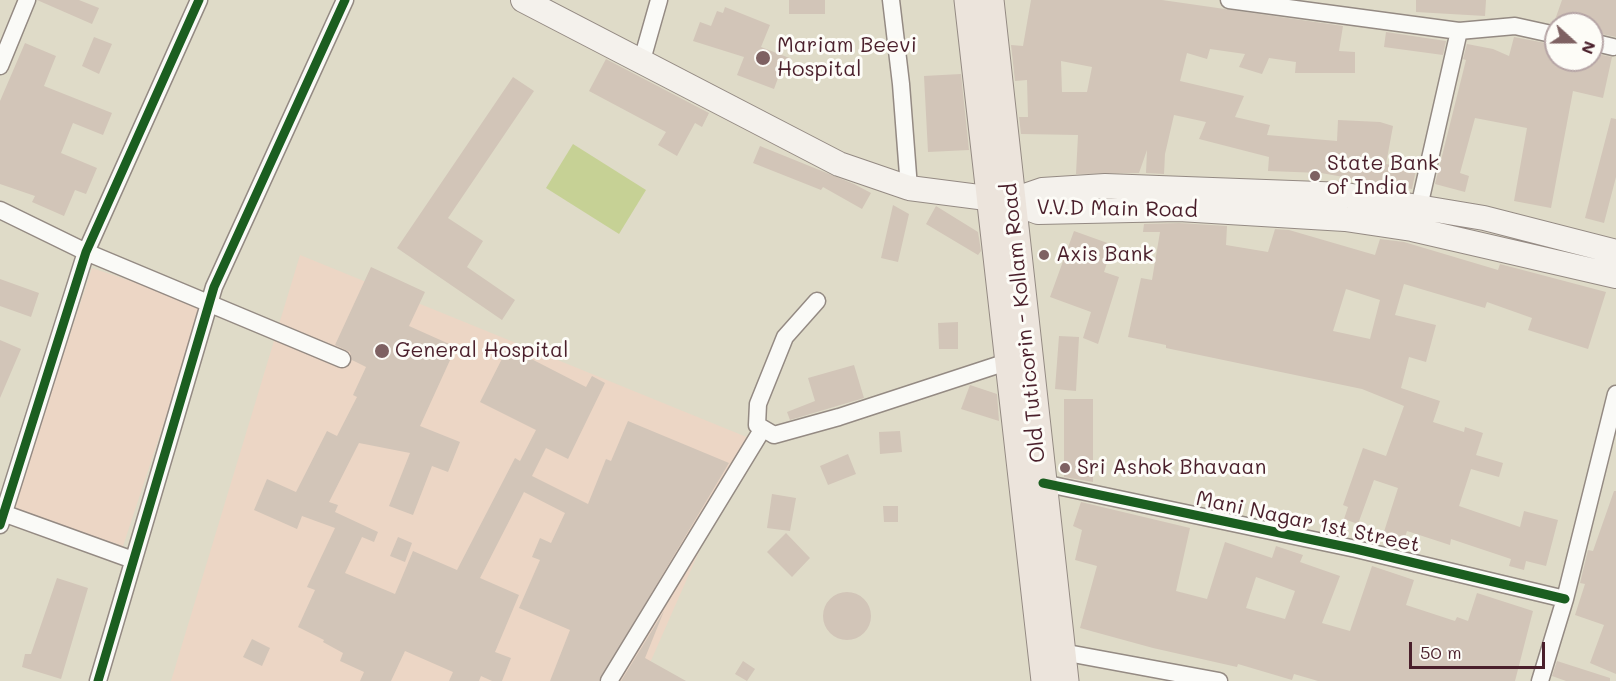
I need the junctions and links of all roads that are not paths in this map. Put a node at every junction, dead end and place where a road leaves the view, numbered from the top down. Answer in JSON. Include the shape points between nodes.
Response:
{"nodes":[{"id":1,"x":27,"y":0,"type":"edge"},
{"id":2,"x":199,"y":0,"type":"edge"},
{"id":3,"x":345,"y":0,"type":"edge"},
{"id":4,"x":523,"y":0,"type":"edge"},
{"id":5,"x":659,"y":0,"type":"edge"},
{"id":6,"x":891,"y":0,"type":"edge"},
{"id":7,"x":968,"y":0,"type":"edge"},
{"id":8,"x":990,"y":0,"type":"edge"},
{"id":9,"x":1229,"y":0,"type":"edge"},
{"id":10,"x":1459,"y":31,"type":"junction"},
{"id":11,"x":1544,"y":32,"type":"edge"},
{"id":12,"x":1604,"y":44,"type":"edge"},
{"id":13,"x":1612,"y":46,"type":"dead end"},
{"id":14,"x":642,"y":60,"type":"junction"},
{"id":15,"x":0,"y":66,"type":"edge"},
{"id":16,"x":909,"y":188,"type":"junction"},
{"id":17,"x":1000,"y":199,"type":"junction"},
{"id":18,"x":0,"y":210,"type":"edge"},
{"id":19,"x":1416,"y":218,"type":"junction"},
{"id":20,"x":86,"y":252,"type":"junction"},
{"id":21,"x":1616,"y":252,"type":"edge"},
{"id":22,"x":1616,"y":276,"type":"edge"},
{"id":23,"x":817,"y":301,"type":"dead end"},
{"id":24,"x":209,"y":303,"type":"junction"},
{"id":25,"x":342,"y":358,"type":"dead end"},
{"id":26,"x":1018,"y":358,"type":"junction"},
{"id":27,"x":1616,"y":394,"type":"edge"},
{"id":28,"x":762,"y":430,"type":"junction"},
{"id":29,"x":1043,"y":483,"type":"junction"},
{"id":30,"x":1,"y":517,"type":"edge"},
{"id":31,"x":134,"y":560,"type":"junction"},
{"id":32,"x":1565,"y":599,"type":"junction"},
{"id":33,"x":1062,"y":652,"type":"junction"},
{"id":34,"x":98,"y":681,"type":"edge"},
{"id":35,"x":609,"y":681,"type":"edge"},
{"id":36,"x":1046,"y":681,"type":"edge"},
{"id":37,"x":1065,"y":681,"type":"edge"},
{"id":38,"x":1219,"y":681,"type":"edge"},
{"id":39,"x":1540,"y":681,"type":"edge"}],
"edges":[{"from":1,"to":15,"type":"street"},
{"from":2,"to":20,"type":"street"},
{"from":3,"to":24,"type":"street"},
{"from":4,"to":14,"type":"main road"},
{"from":5,"to":14,"type":"street"},
{"from":6,"to":16,"type":"street"},
{"from":7,"to":17,"type":"main road"},
{"from":8,"to":17,"type":"main road","name":"Old Tuticorin - Kollam Road"},
{"from":9,"to":10,"type":"street"},
{"from":10,"to":11,"type":"street","via":[[1515,26]]},
{"from":10,"to":19,"type":"street"},
{"from":12,"to":13,"type":"street"},
{"from":14,"to":16,"type":"main road","via":[[839,164]]},
{"from":16,"to":17,"type":"main road"},
{"from":17,"to":19,"type":"main road","name":"V.V.D Main Road","via":[[1042,190],[1105,186],[1346,195]]},
{"from":17,"to":26,"type":"main road","name":"Old Tuticorin - Kollam Road"},
{"from":18,"to":20,"type":"street"},
{"from":19,"to":21,"type":"main road","name":"V.V.D Main Road","via":[[1484,218]]},
{"from":19,"to":22,"type":"main road","name":"V.V.D Main Road"},
{"from":20,"to":24,"type":"street"},
{"from":20,"to":30,"type":"street"},
{"from":23,"to":28,"type":"street","via":[[786,337],[771,370],[758,404],[757,425]]},
{"from":24,"to":25,"type":"street"},
{"from":24,"to":31,"type":"street"},
{"from":26,"to":28,"type":"street","via":[[814,424],[774,435]]},
{"from":26,"to":29,"type":"main road","name":"Old Tuticorin - Kollam Road"},
{"from":26,"to":36,"type":"main road"},
{"from":27,"to":32,"type":"street"},
{"from":28,"to":35,"type":"street"},
{"from":29,"to":32,"type":"street","name":"Mani Nagar 1st Street","via":[[1356,549]]},
{"from":29,"to":33,"type":"main road","name":"Old Tuticorin - Kollam Road"},
{"from":30,"to":31,"type":"street"},
{"from":31,"to":34,"type":"street"},
{"from":32,"to":39,"type":"street"},
{"from":33,"to":37,"type":"main road","name":"Old Tuticorin - Kollam Road"},
{"from":33,"to":38,"type":"street"}]}
